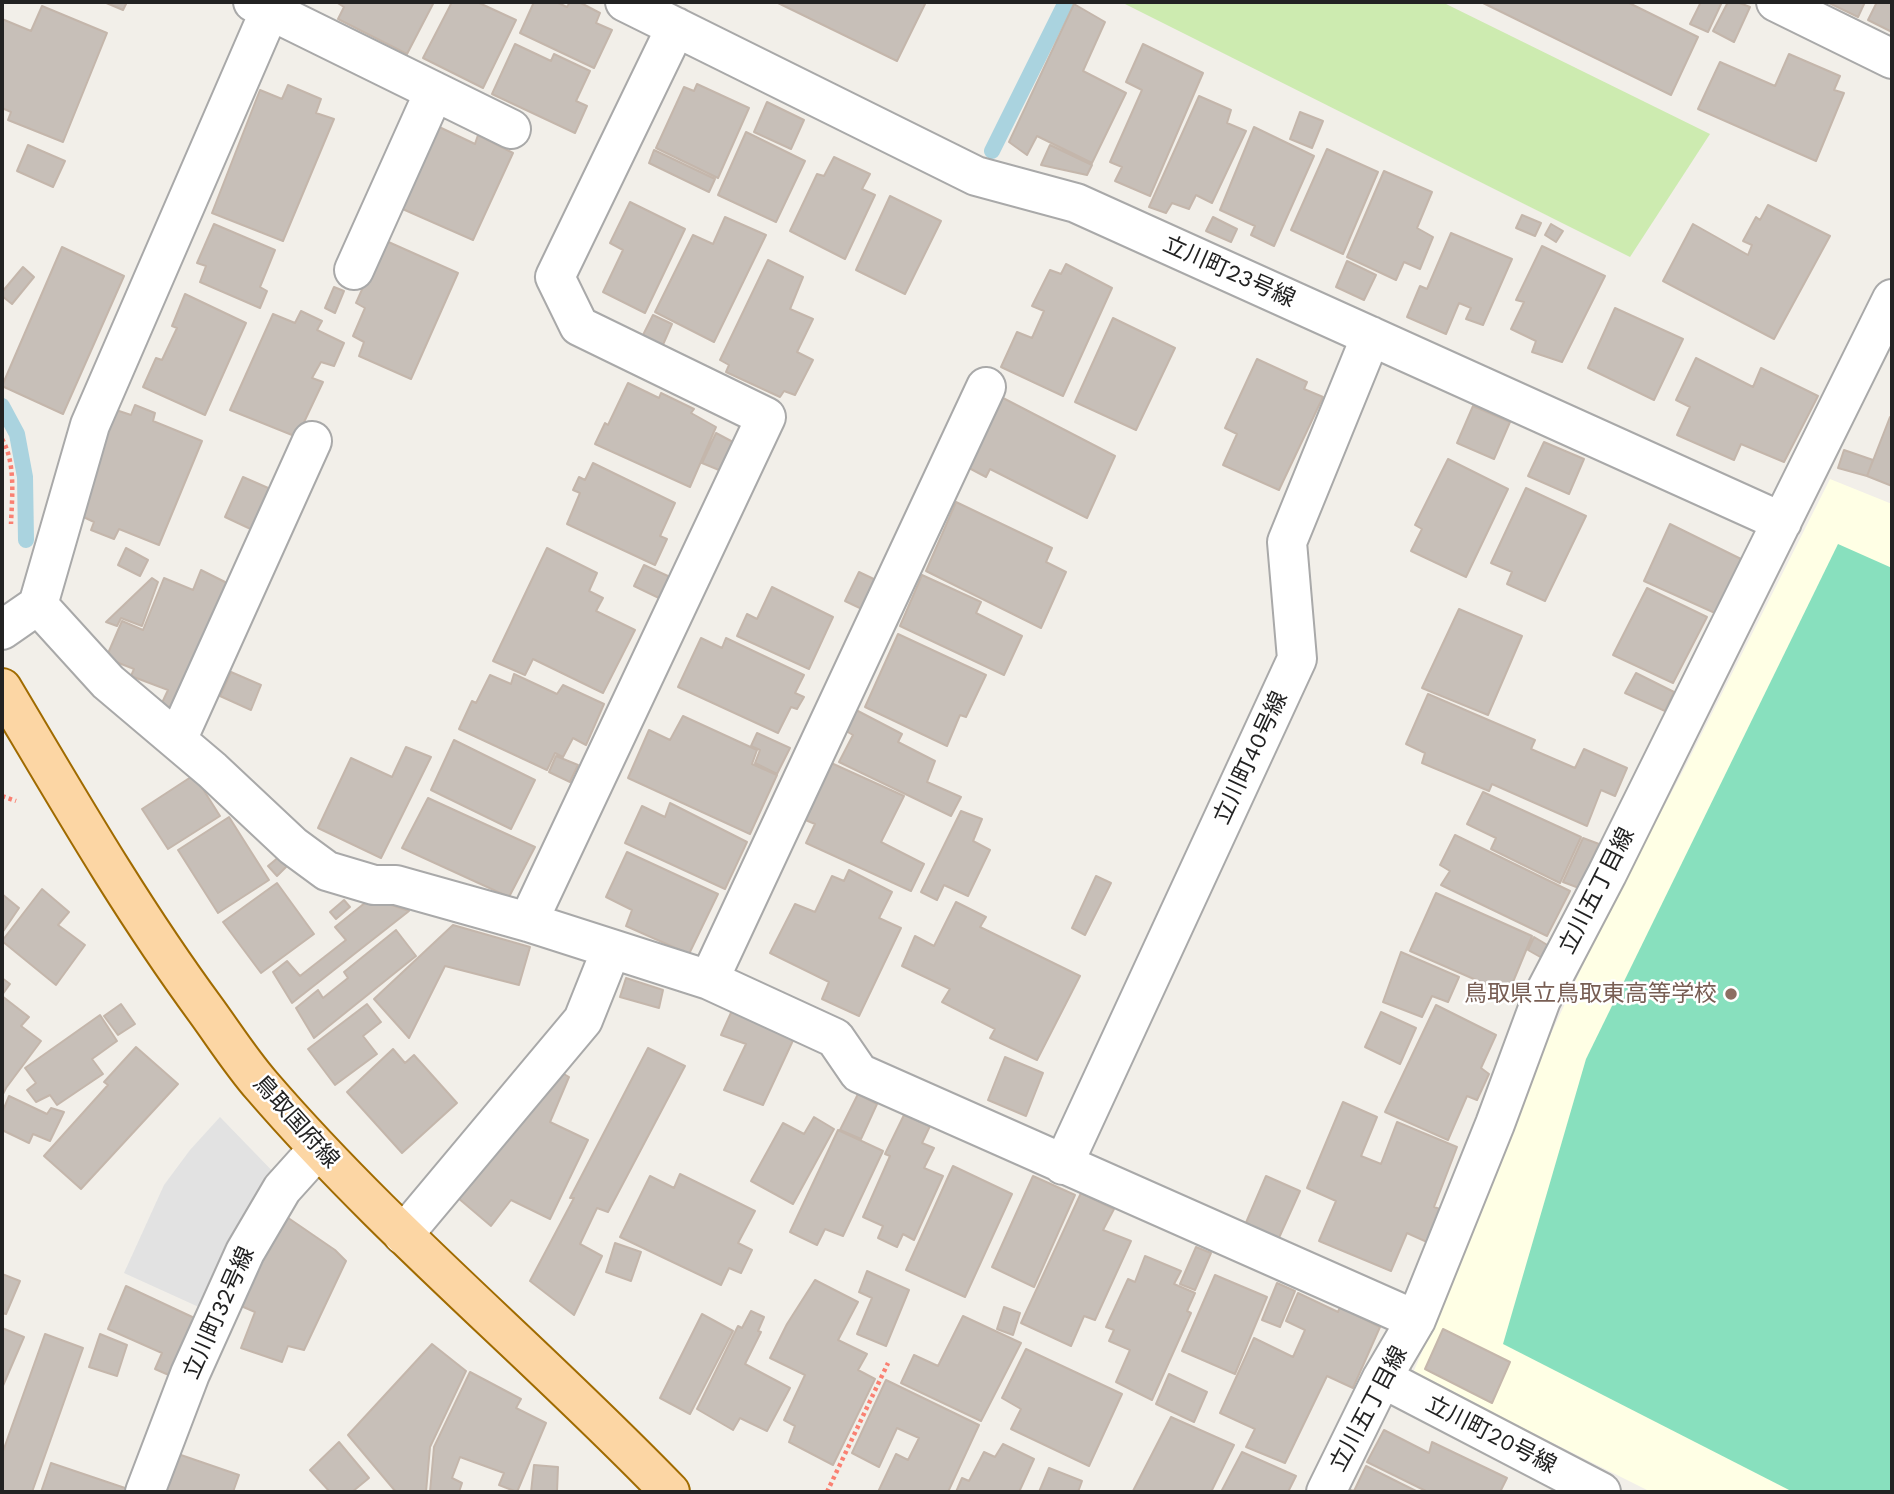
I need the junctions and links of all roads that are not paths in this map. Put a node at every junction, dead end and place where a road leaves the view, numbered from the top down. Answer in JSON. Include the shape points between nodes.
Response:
{"nodes":[{"id":1,"x":625,"y":2,"type":"edge"},
{"id":2,"x":1776,"y":2,"type":"edge"},
{"id":3,"x":261,"y":6,"type":"edge"},
{"id":4,"x":676,"y":27,"type":"junction"},
{"id":5,"x":1892,"y":59,"type":"edge"},
{"id":6,"x":434,"y":92,"type":"junction"},
{"id":7,"x":511,"y":130,"type":"dead end"},
{"id":8,"x":354,"y":270,"type":"dead end"},
{"id":9,"x":1892,"y":299,"type":"edge"},
{"id":10,"x":1371,"y":336,"type":"junction"},
{"id":11,"x":986,"y":387,"type":"dead end"},
{"id":12,"x":312,"y":441,"type":"dead end"},
{"id":13,"x":1782,"y":522,"type":"junction"},
{"id":14,"x":38,"y":606,"type":"junction"},
{"id":15,"x":2,"y":630,"type":"edge"},
{"id":16,"x":2,"y":688,"type":"edge"},
{"id":17,"x":177,"y":740,"type":"junction"},
{"id":18,"x":528,"y":922,"type":"junction"},
{"id":19,"x":611,"y":950,"type":"junction"},
{"id":20,"x":709,"y":980,"type":"junction"},
{"id":21,"x":318,"y":1149,"type":"junction"},
{"id":22,"x":1063,"y":1165,"type":"junction"},
{"id":23,"x":403,"y":1235,"type":"junction"},
{"id":24,"x":1416,"y":1320,"type":"junction"},
{"id":25,"x":1382,"y":1378,"type":"junction"},
{"id":26,"x":145,"y":1492,"type":"edge"},
{"id":27,"x":670,"y":1492,"type":"edge"},
{"id":28,"x":1326,"y":1492,"type":"edge"},
{"id":29,"x":1601,"y":1492,"type":"edge"}],
"edges":[{"from":1,"to":4,"type":"street","name":"立川町23号線"},
{"from":2,"to":5,"type":"street"},
{"from":3,"to":6,"type":"street"},
{"from":3,"to":14,"type":"street","via":[[90,425]]},
{"from":4,"to":10,"type":"street","name":"立川町23号線","via":[[976,176],[1076,203]]},
{"from":4,"to":18,"type":"street","via":[[555,276],[579,326],[766,417]]},
{"from":6,"to":7,"type":"street"},
{"from":6,"to":8,"type":"street"},
{"from":9,"to":13,"type":"street","name":"立川五丁目線"},
{"from":10,"to":13,"type":"street","name":"立川町23号線"},
{"from":10,"to":22,"type":"street","name":"立川町40号線","via":[[1287,542],[1297,659]]},
{"from":11,"to":20,"type":"street"},
{"from":12,"to":17,"type":"street"},
{"from":13,"to":24,"type":"street","name":"立川五丁目線","via":[[1541,1000]]},
{"from":14,"to":15,"type":"street"},
{"from":14,"to":17,"type":"street","via":[[108,682]]},
{"from":16,"to":21,"type":"main road","name":"鳥取国府線","via":[[89,836],[190,989],[259,1083]]},
{"from":17,"to":18,"type":"street","via":[[293,846],[327,871]]},
{"from":18,"to":19,"type":"street"},
{"from":19,"to":20,"type":"street"},
{"from":19,"to":23,"type":"street","via":[[583,1020]]},
{"from":20,"to":22,"type":"street","via":[[835,1038],[859,1073]]},
{"from":21,"to":23,"type":"main road","name":"鳥取国府線"},
{"from":21,"to":26,"type":"street","name":"立川町32号線","via":[[282,1189],[245,1252],[190,1374]]},
{"from":22,"to":24,"type":"street"},
{"from":23,"to":27,"type":"main road","name":"鳥取国府線"},
{"from":24,"to":25,"type":"street","name":"立川五丁目線"},
{"from":25,"to":28,"type":"street","name":"立川五丁目線"},
{"from":25,"to":29,"type":"street","name":"立川町20号線"}]}
